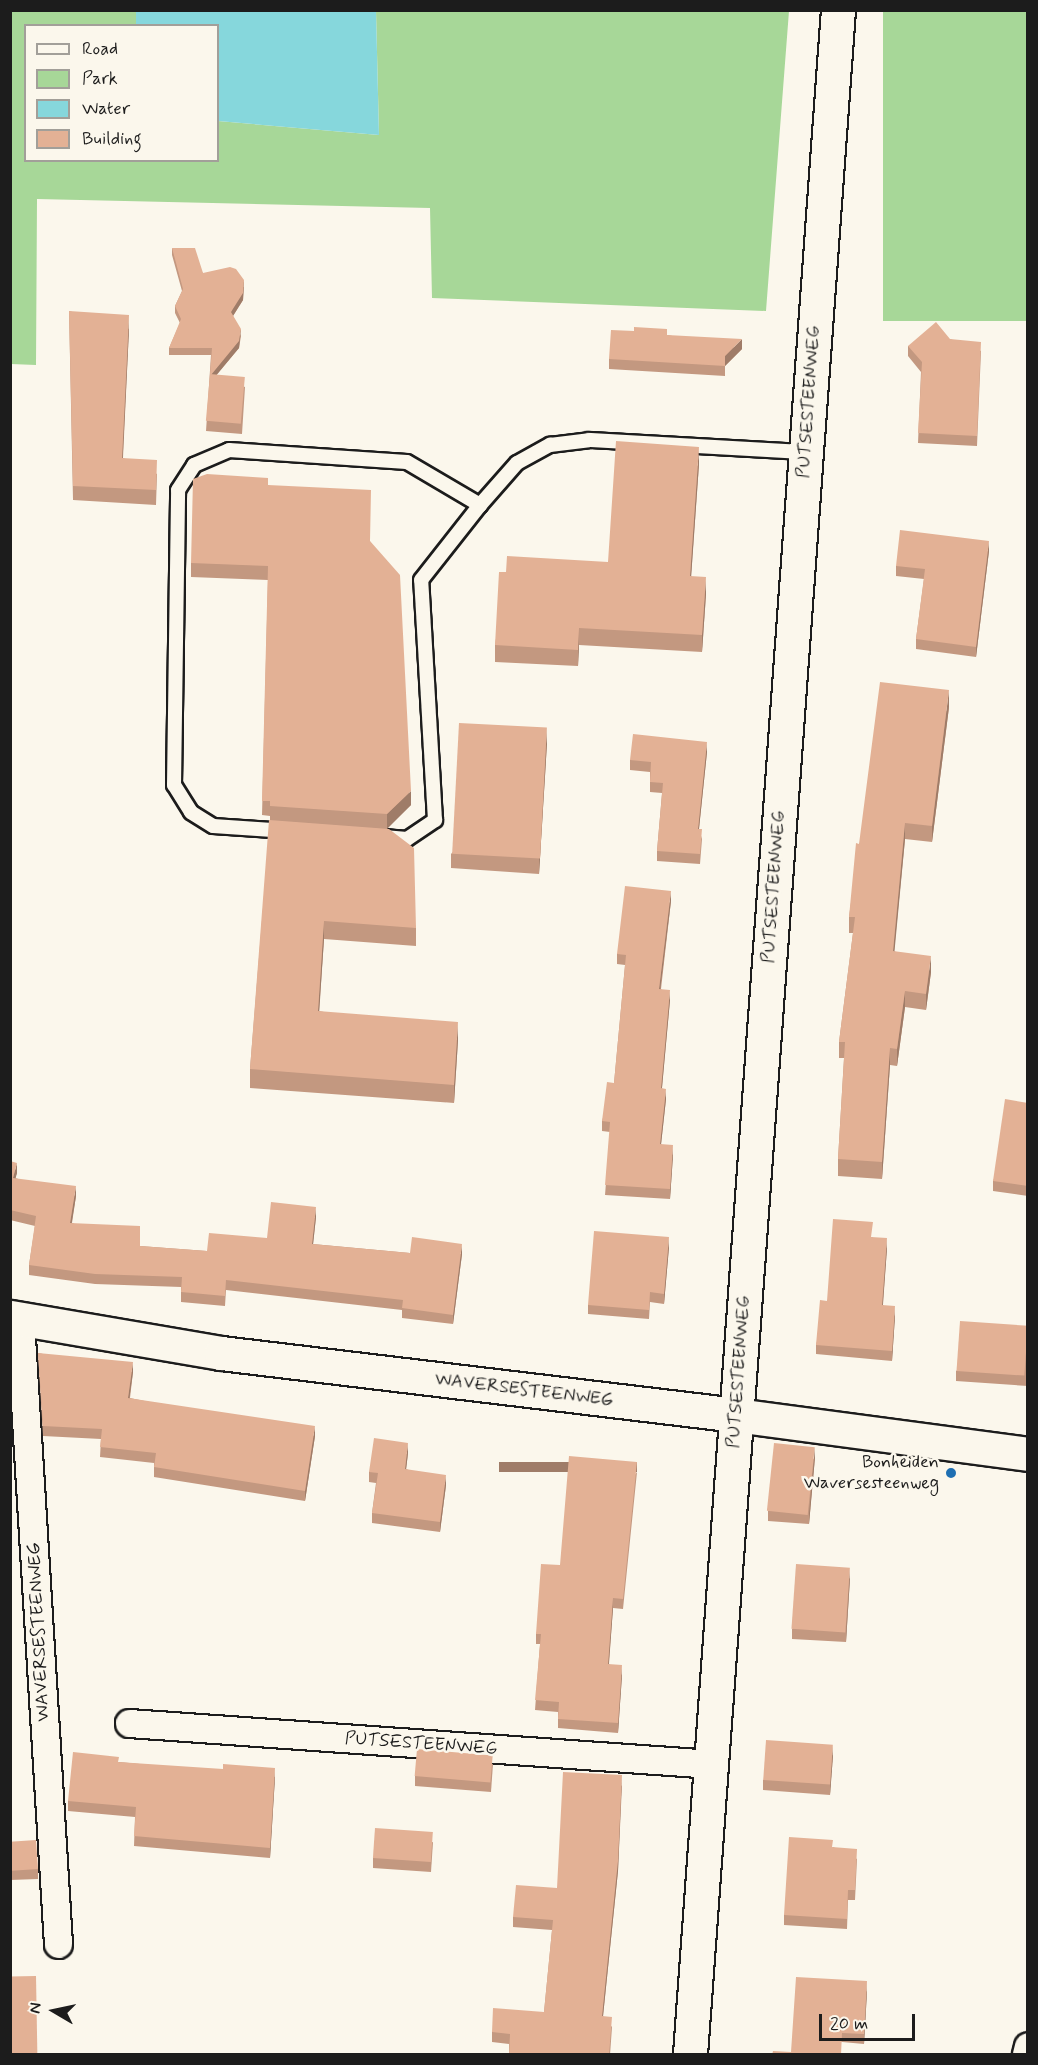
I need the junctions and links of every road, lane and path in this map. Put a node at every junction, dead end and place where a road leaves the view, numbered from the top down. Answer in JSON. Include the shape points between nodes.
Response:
{"nodes":[{"id":1,"x":837,"y":10,"type":"edge"},
{"id":2,"x":805,"y":452,"type":"junction"},
{"id":3,"x":480,"y":505,"type":"junction"},
{"id":4,"x":304,"y":832,"type":"edge"},
{"id":5,"x":373,"y":837,"type":"edge"},
{"id":6,"x":15,"y":1319,"type":"edge"},
{"id":7,"x":736,"y":1415,"type":"junction"},
{"id":8,"x":1028,"y":1454,"type":"edge"},
{"id":9,"x":129,"y":1723,"type":"dead end"},
{"id":10,"x":712,"y":1764,"type":"junction"},
{"id":11,"x":58,"y":1944,"type":"dead end"},
{"id":12,"x":1028,"y":2046,"type":"edge"},
{"id":13,"x":690,"y":2055,"type":"edge"},
{"id":14,"x":1026,"y":2055,"type":"edge"}],
"edges":[{"from":1,"to":2,"type":"main road","name":"PUTSESTEENWEG"},
{"from":2,"to":3,"type":"lane","via":[[589,440],[550,445],[517,463]]},
{"from":2,"to":7,"type":"main road","name":"PUTSESTEENWEG"},
{"from":3,"to":4,"type":"lane","via":[[407,462],[229,450],[194,465],[178,490],[174,785],[190,812],[213,826]]},
{"from":3,"to":5,"type":"lane","via":[[421,580],[435,820],[407,839]]},
{"from":6,"to":7,"type":"main road","name":"WAVERSESTEENWEG","via":[[221,1353]]},
{"from":6,"to":11,"type":"street","name":"WAVERSESTEENWEG"},
{"from":7,"to":8,"type":"main road","name":"WAVERSESTEENWEG"},
{"from":7,"to":10,"type":"main road","name":"PUTSESTEENWEG"},
{"from":9,"to":10,"type":"street","name":"PUTSESTEENWEG"},
{"from":10,"to":13,"type":"main road","name":"PUTSESTEENWEG"},
{"from":12,"to":14,"type":"street"}]}
